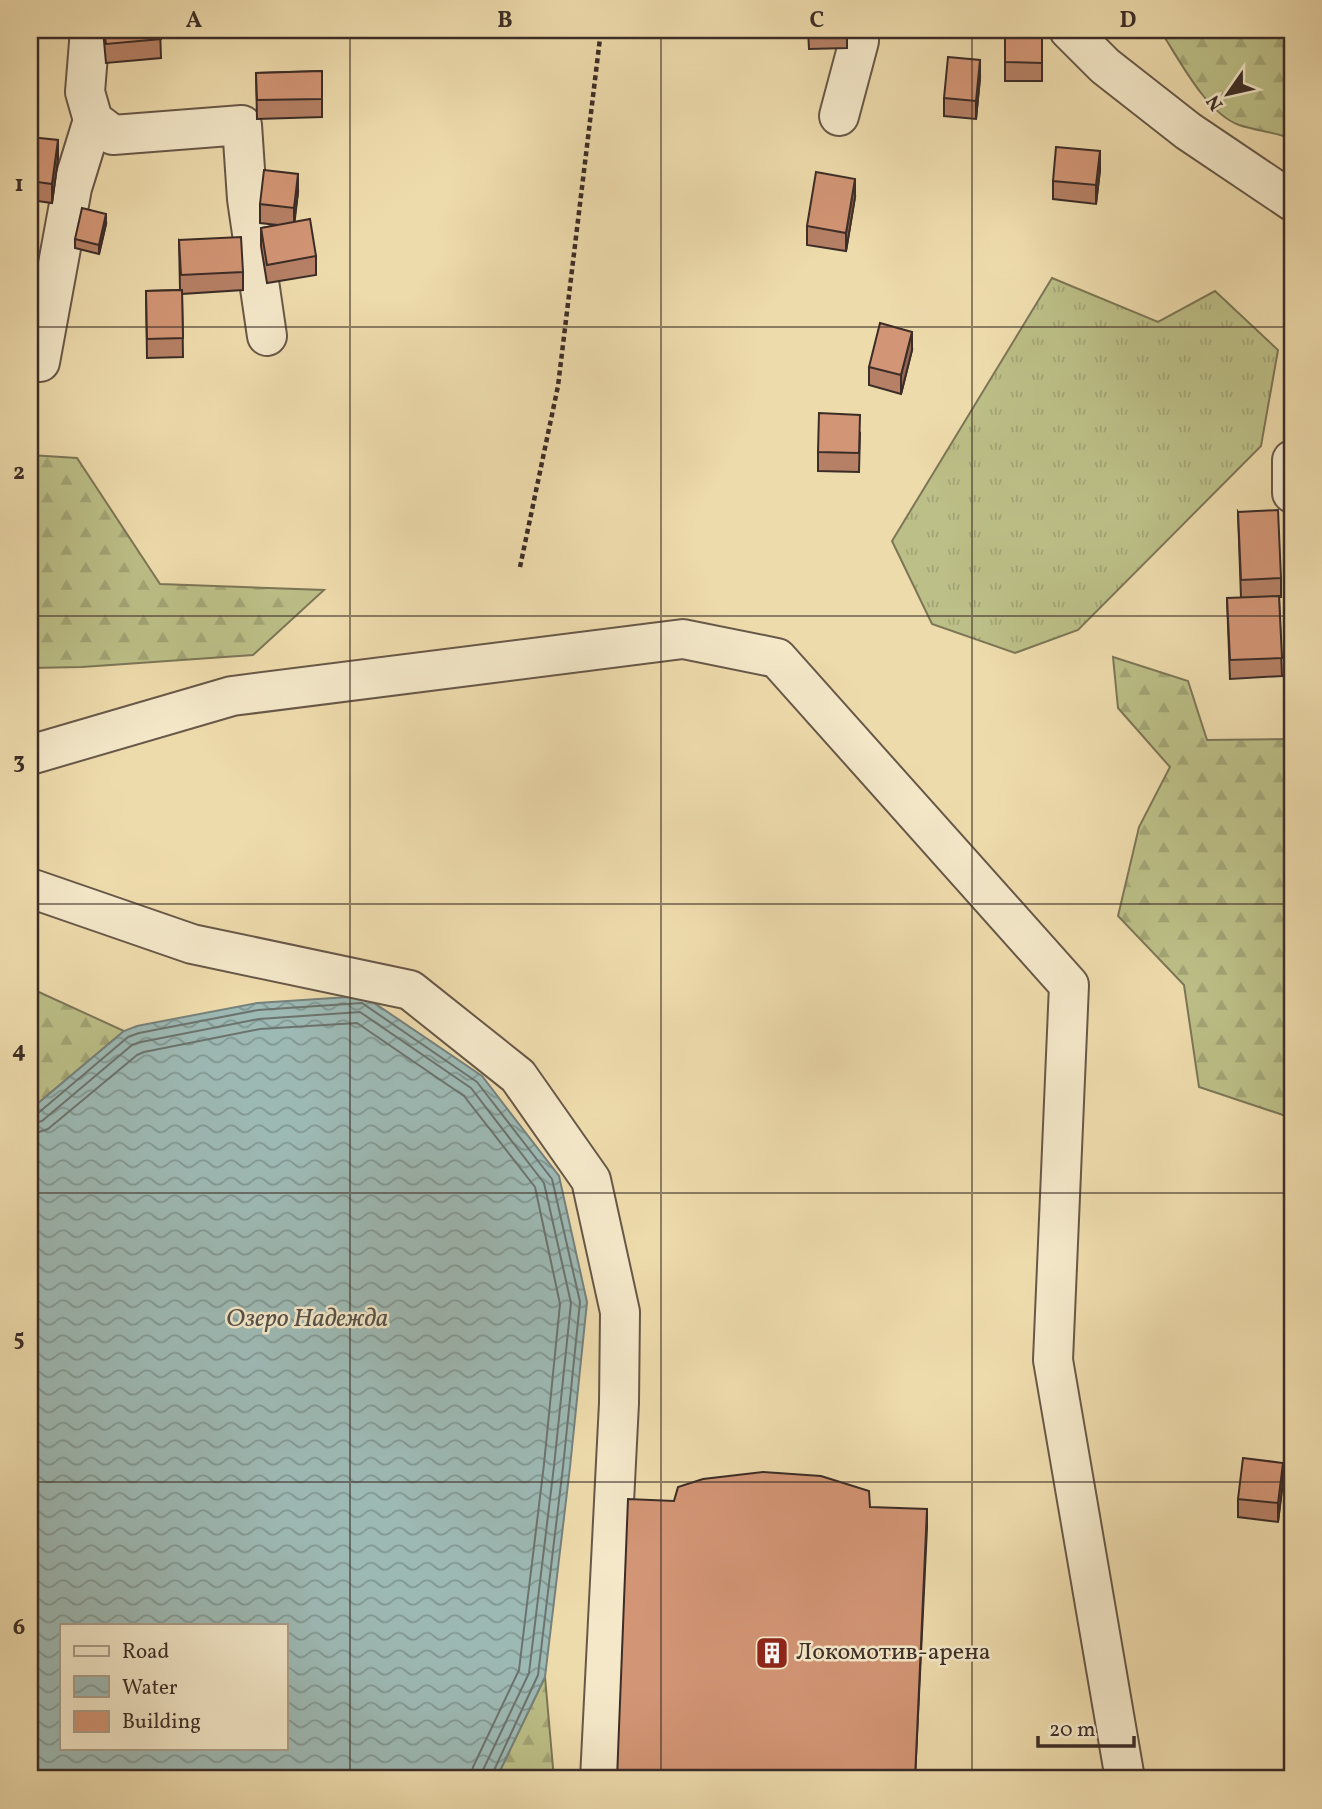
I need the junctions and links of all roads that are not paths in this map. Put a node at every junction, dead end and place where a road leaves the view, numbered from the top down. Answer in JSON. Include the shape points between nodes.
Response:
{"nodes":[{"id":1,"x":90,"y":30,"type":"edge"},
{"id":2,"x":859,"y":30,"type":"edge"},
{"id":3,"x":1069,"y":30,"type":"edge"},
{"id":4,"x":839,"y":116,"type":"dead end"},
{"id":5,"x":93,"y":120,"type":"junction"},
{"id":6,"x":1292,"y":201,"type":"edge"},
{"id":7,"x":267,"y":336,"type":"dead end"},
{"id":8,"x":40,"y":362,"type":"dead end"},
{"id":9,"x":1292,"y":460,"type":"edge"},
{"id":10,"x":1292,"y":493,"type":"edge"},
{"id":11,"x":30,"y":755,"type":"edge"},
{"id":12,"x":30,"y":888,"type":"edge"},
{"id":13,"x":600,"y":1779,"type":"edge"},
{"id":14,"x":1125,"y":1779,"type":"edge"}],
"edges":[{"from":1,"to":5,"type":"street","via":[[85,92]]},
{"from":2,"to":4,"type":"street"},
{"from":3,"to":6,"type":"street","via":[[1105,66],[1188,131]]},
{"from":5,"to":7,"type":"street","via":[[113,135],[242,125],[247,199]]},
{"from":5,"to":8,"type":"street","via":[[72,188]]},
{"from":9,"to":10,"type":"street"},
{"from":11,"to":14,"type":"street","via":[[232,696],[683,639],[777,658],[1069,985],[1053,1360]]},
{"from":12,"to":13,"type":"street","via":[[192,944],[410,990],[518,1076],[591,1180],[620,1312]]}]}
